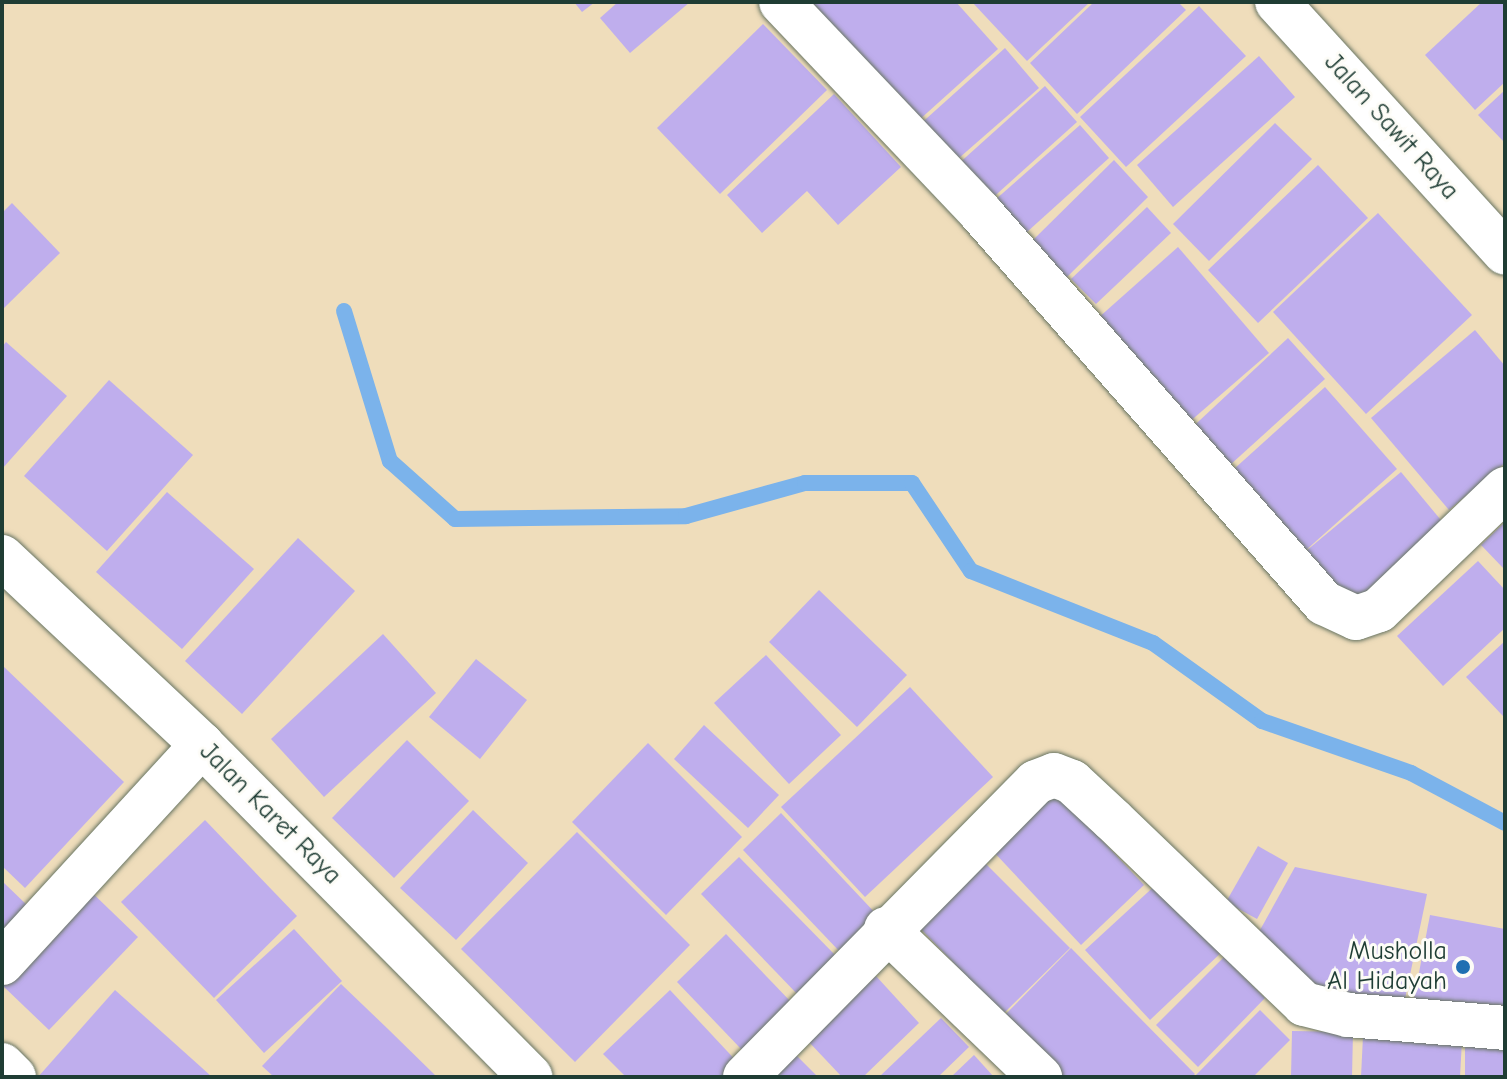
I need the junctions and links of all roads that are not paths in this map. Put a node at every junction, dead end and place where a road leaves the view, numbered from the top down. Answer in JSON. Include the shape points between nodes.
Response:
{"nodes":[{"id":1,"x":781,"y":2,"type":"edge"},
{"id":2,"x":1296,"y":8,"type":"edge"},
{"id":3,"x":1505,"y":253,"type":"edge"},
{"id":4,"x":1505,"y":489,"type":"edge"},
{"id":5,"x":2,"y":557,"type":"edge"},
{"id":6,"x":202,"y":745,"type":"junction"},
{"id":7,"x":886,"y":929,"type":"junction"},
{"id":8,"x":2,"y":963,"type":"edge"},
{"id":9,"x":1505,"y":1028,"type":"edge"},
{"id":10,"x":2,"y":1065,"type":"edge"},
{"id":11,"x":14,"y":1077,"type":"edge"},
{"id":12,"x":531,"y":1077,"type":"edge"},
{"id":13,"x":745,"y":1077,"type":"edge"},
{"id":14,"x":1040,"y":1077,"type":"edge"}],
"edges":[{"from":1,"to":4,"type":"street","via":[[980,212],[1324,603],[1356,618],[1379,610]]},
{"from":2,"to":3,"type":"street","name":"Jalan Sawit Raya"},
{"from":5,"to":6,"type":"street","name":"Jalan Karet Raya"},
{"from":6,"to":8,"type":"street"},
{"from":6,"to":12,"type":"street","name":"Jalan Karet Raya"},
{"from":7,"to":9,"type":"street","via":[[1036,782],[1054,775],[1072,782],[1093,801],[1304,1004],[1348,1015]]},
{"from":7,"to":13,"type":"street"},
{"from":7,"to":14,"type":"street"},
{"from":10,"to":11,"type":"street"}]}
